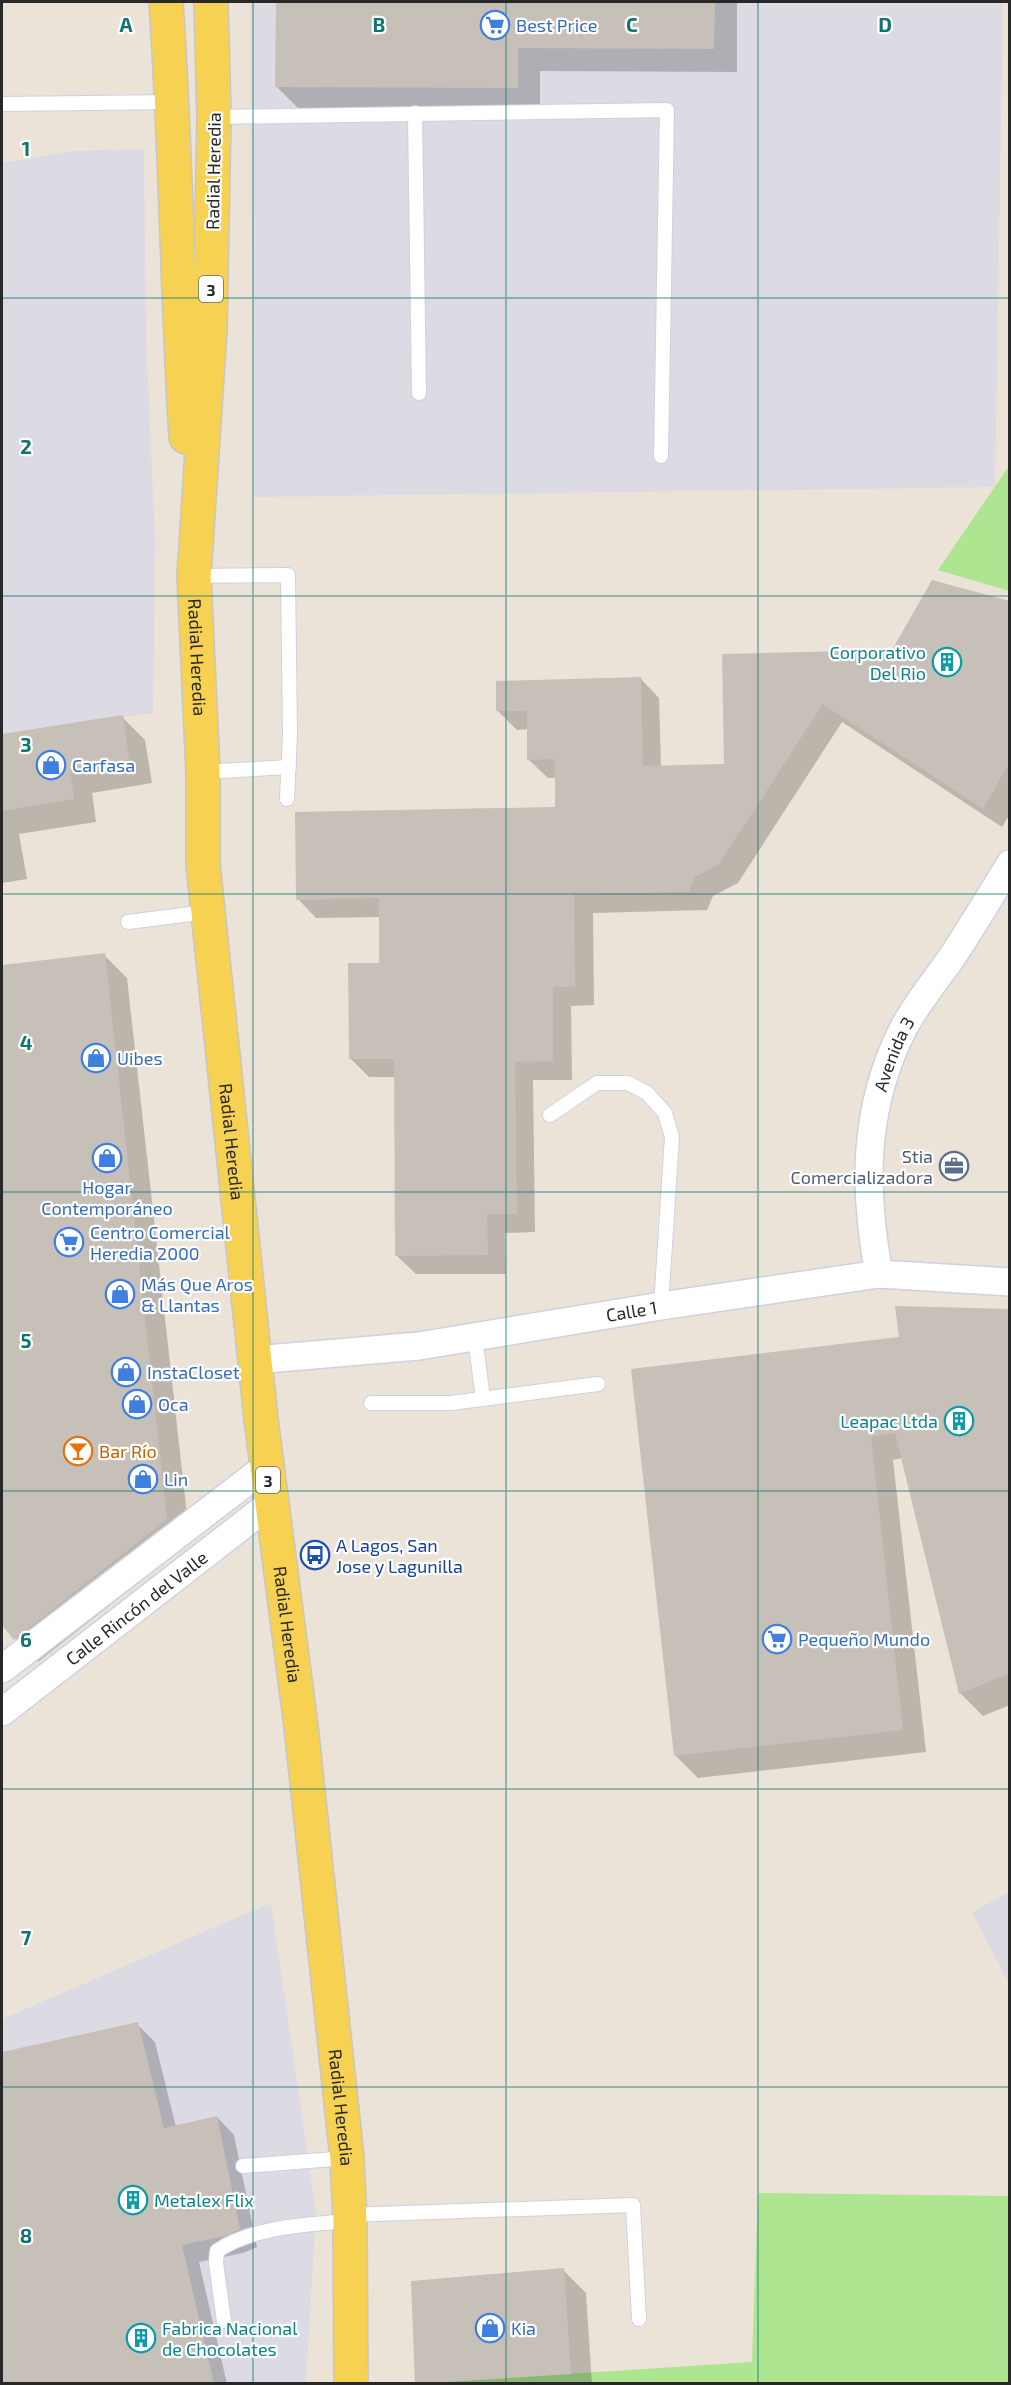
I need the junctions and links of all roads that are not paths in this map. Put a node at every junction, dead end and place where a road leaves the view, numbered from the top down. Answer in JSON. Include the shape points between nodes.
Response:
{"nodes":[{"id":1,"x":166,"y":2,"type":"edge"},
{"id":2,"x":192,"y":2,"type":"edge"},
{"id":3,"x":211,"y":2,"type":"edge"},
{"id":4,"x":172,"y":102,"type":"junction"},
{"id":5,"x":2,"y":104,"type":"edge"},
{"id":6,"x":416,"y":113,"type":"junction"},
{"id":7,"x":214,"y":117,"type":"junction"},
{"id":8,"x":419,"y":393,"type":"dead end"},
{"id":9,"x":661,"y":456,"type":"dead end"},
{"id":10,"x":194,"y":576,"type":"junction"},
{"id":11,"x":289,"y":767,"type":"junction"},
{"id":12,"x":203,"y":772,"type":"junction"},
{"id":13,"x":287,"y":799,"type":"dead end"},
{"id":14,"x":1010,"y":864,"type":"edge"},
{"id":15,"x":207,"y":912,"type":"junction"},
{"id":16,"x":128,"y":922,"type":"dead end"},
{"id":17,"x":550,"y":1115,"type":"dead end"},
{"id":18,"x":879,"y":1274,"type":"junction"},
{"id":19,"x":1010,"y":1282,"type":"edge"},
{"id":20,"x":661,"y":1306,"type":"junction"},
{"id":21,"x":475,"y":1337,"type":"junction"},
{"id":22,"x":254,"y":1360,"type":"junction"},
{"id":23,"x":598,"y":1384,"type":"dead end"},
{"id":24,"x":483,"y":1399,"type":"junction"},
{"id":25,"x":371,"y":1403,"type":"dead end"},
{"id":26,"x":267,"y":1466,"type":"junction"},
{"id":27,"x":270,"y":1504,"type":"junction"},
{"id":28,"x":2,"y":1669,"type":"edge"},
{"id":29,"x":2,"y":1712,"type":"edge"},
{"id":30,"x":347,"y":2158,"type":"junction"},
{"id":31,"x":243,"y":2166,"type":"dead end"},
{"id":32,"x":350,"y":2218,"type":"junction"},
{"id":33,"x":639,"y":2319,"type":"dead end"},
{"id":34,"x":224,"y":2321,"type":"dead end"},
{"id":35,"x":351,"y":2384,"type":"edge"}],
"edges":[{"from":1,"to":4,"type":"main road"},
{"from":2,"to":7,"type":"main road"},
{"from":3,"to":7,"type":"main road","name":"Radial Heredia","number":"3"},
{"from":4,"to":5,"type":"lane"},
{"from":4,"to":10,"type":"main road","via":[[179,318]]},
{"from":6,"to":7,"type":"lane"},
{"from":6,"to":8,"type":"lane"},
{"from":6,"to":9,"type":"lane","via":[[667,110]]},
{"from":7,"to":10,"type":"main road","name":"Radial Heredia","number":"3","via":[[210,329]]},
{"from":10,"to":11,"type":"lane","via":[[288,575]]},
{"from":10,"to":12,"type":"main road","name":"Radial Heredia","number":"3"},
{"from":11,"to":12,"type":"lane"},
{"from":11,"to":13,"type":"lane"},
{"from":12,"to":15,"type":"main road","name":"Radial Heredia","number":"3"},
{"from":14,"to":18,"type":"street","name":"Avenida 3","via":[[903,1029],[880,1088],[870,1136],[868,1179],[870,1227]]},
{"from":15,"to":16,"type":"lane"},
{"from":15,"to":22,"type":"main road","name":"Radial Heredia","number":"3"},
{"from":17,"to":20,"type":"lane","via":[[597,1083],[628,1083],[647,1092],[666,1113],[672,1137]]},
{"from":18,"to":19,"type":"street","name":"Calle 1"},
{"from":18,"to":20,"type":"street","name":"Calle 1"},
{"from":20,"to":21,"type":"street","name":"Calle 1"},
{"from":21,"to":22,"type":"street","name":"Calle 1","via":[[419,1346]]},
{"from":21,"to":24,"type":"lane"},
{"from":22,"to":26,"type":"main road","name":"Radial Heredia","number":"3"},
{"from":23,"to":24,"type":"lane"},
{"from":24,"to":25,"type":"lane"},
{"from":26,"to":27,"type":"main road","name":"Radial Heredia","number":"3"},
{"from":26,"to":28,"type":"street","name":"Calle Rincón del Valle"},
{"from":27,"to":29,"type":"street","name":"Calle Rincón del Valle"},
{"from":27,"to":30,"type":"main road","name":"Radial Heredia","number":"3","via":[[302,1726]]},
{"from":30,"to":31,"type":"lane"},
{"from":30,"to":32,"type":"main road","name":"Radial Heredia","number":"3"},
{"from":32,"to":33,"type":"lane","via":[[633,2205]]},
{"from":32,"to":34,"type":"lane","via":[[296,2224],[229,2243],[217,2251]]},
{"from":32,"to":35,"type":"main road","name":"Radial Heredia","number":"3"}]}
